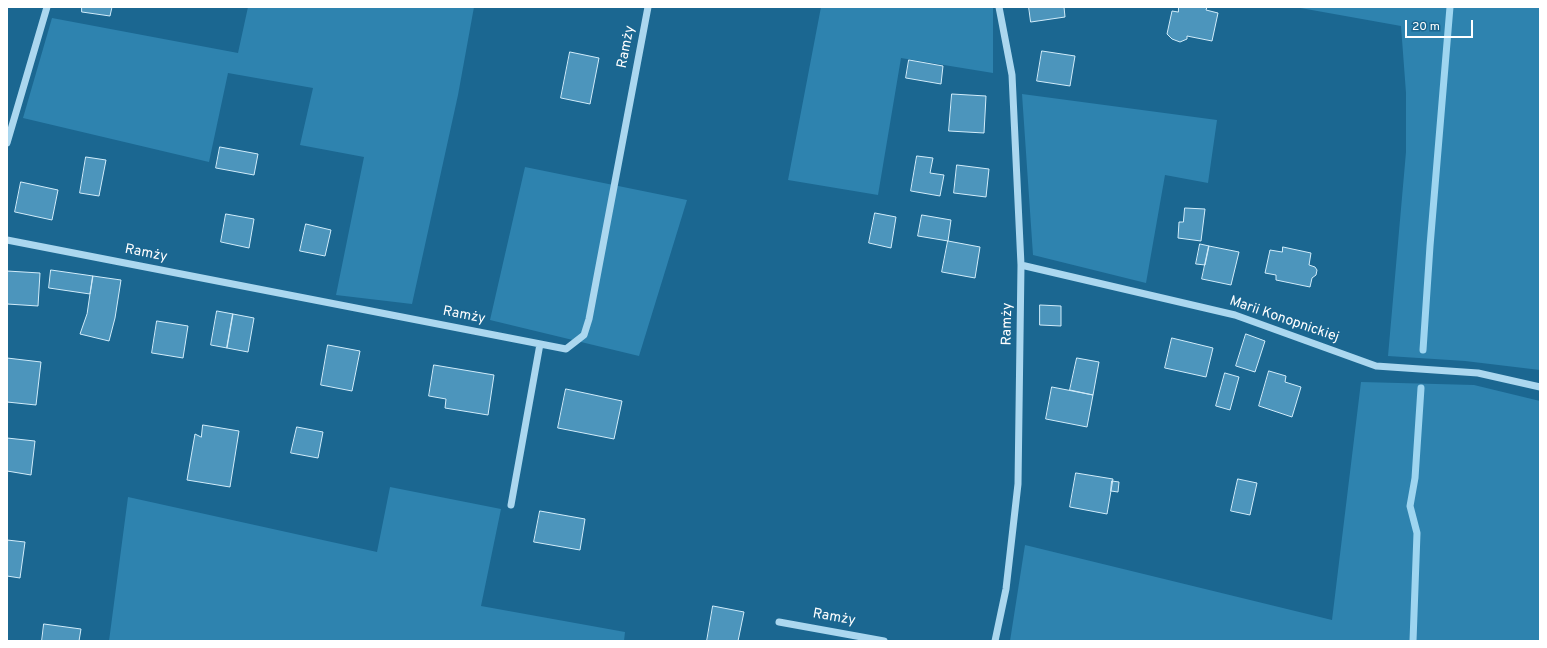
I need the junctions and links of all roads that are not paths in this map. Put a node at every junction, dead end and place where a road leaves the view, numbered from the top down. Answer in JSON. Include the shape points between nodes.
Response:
{"nodes":[{"id":1,"x":46,"y":7,"type":"edge"},
{"id":2,"x":648,"y":7,"type":"edge"},
{"id":3,"x":999,"y":7,"type":"edge"},
{"id":4,"x":7,"y":144,"type":"edge"},
{"id":5,"x":7,"y":240,"type":"edge"},
{"id":6,"x":1021,"y":265,"type":"junction"},
{"id":7,"x":540,"y":344,"type":"junction"},
{"id":8,"x":1540,"y":387,"type":"edge"},
{"id":9,"x":511,"y":505,"type":"dead end"},
{"id":10,"x":779,"y":622,"type":"dead end"},
{"id":11,"x":884,"y":641,"type":"edge"},
{"id":12,"x":995,"y":641,"type":"edge"}],
"edges":[{"from":1,"to":4,"type":"street"},
{"from":2,"to":7,"type":"street","name":"Ramży","via":[[584,335],[566,349]]},
{"from":3,"to":6,"type":"street","name":"Ramży","via":[[1012,75]]},
{"from":5,"to":7,"type":"street","name":"Ramży"},
{"from":6,"to":8,"type":"street","name":"Marii Konopnickiej","via":[[1235,315],[1376,366],[1478,374]]},
{"from":6,"to":12,"type":"street","name":"Ramży","via":[[1018,484],[1006,589]]},
{"from":7,"to":9,"type":"street"},
{"from":10,"to":11,"type":"street","name":"Ramży"}]}
